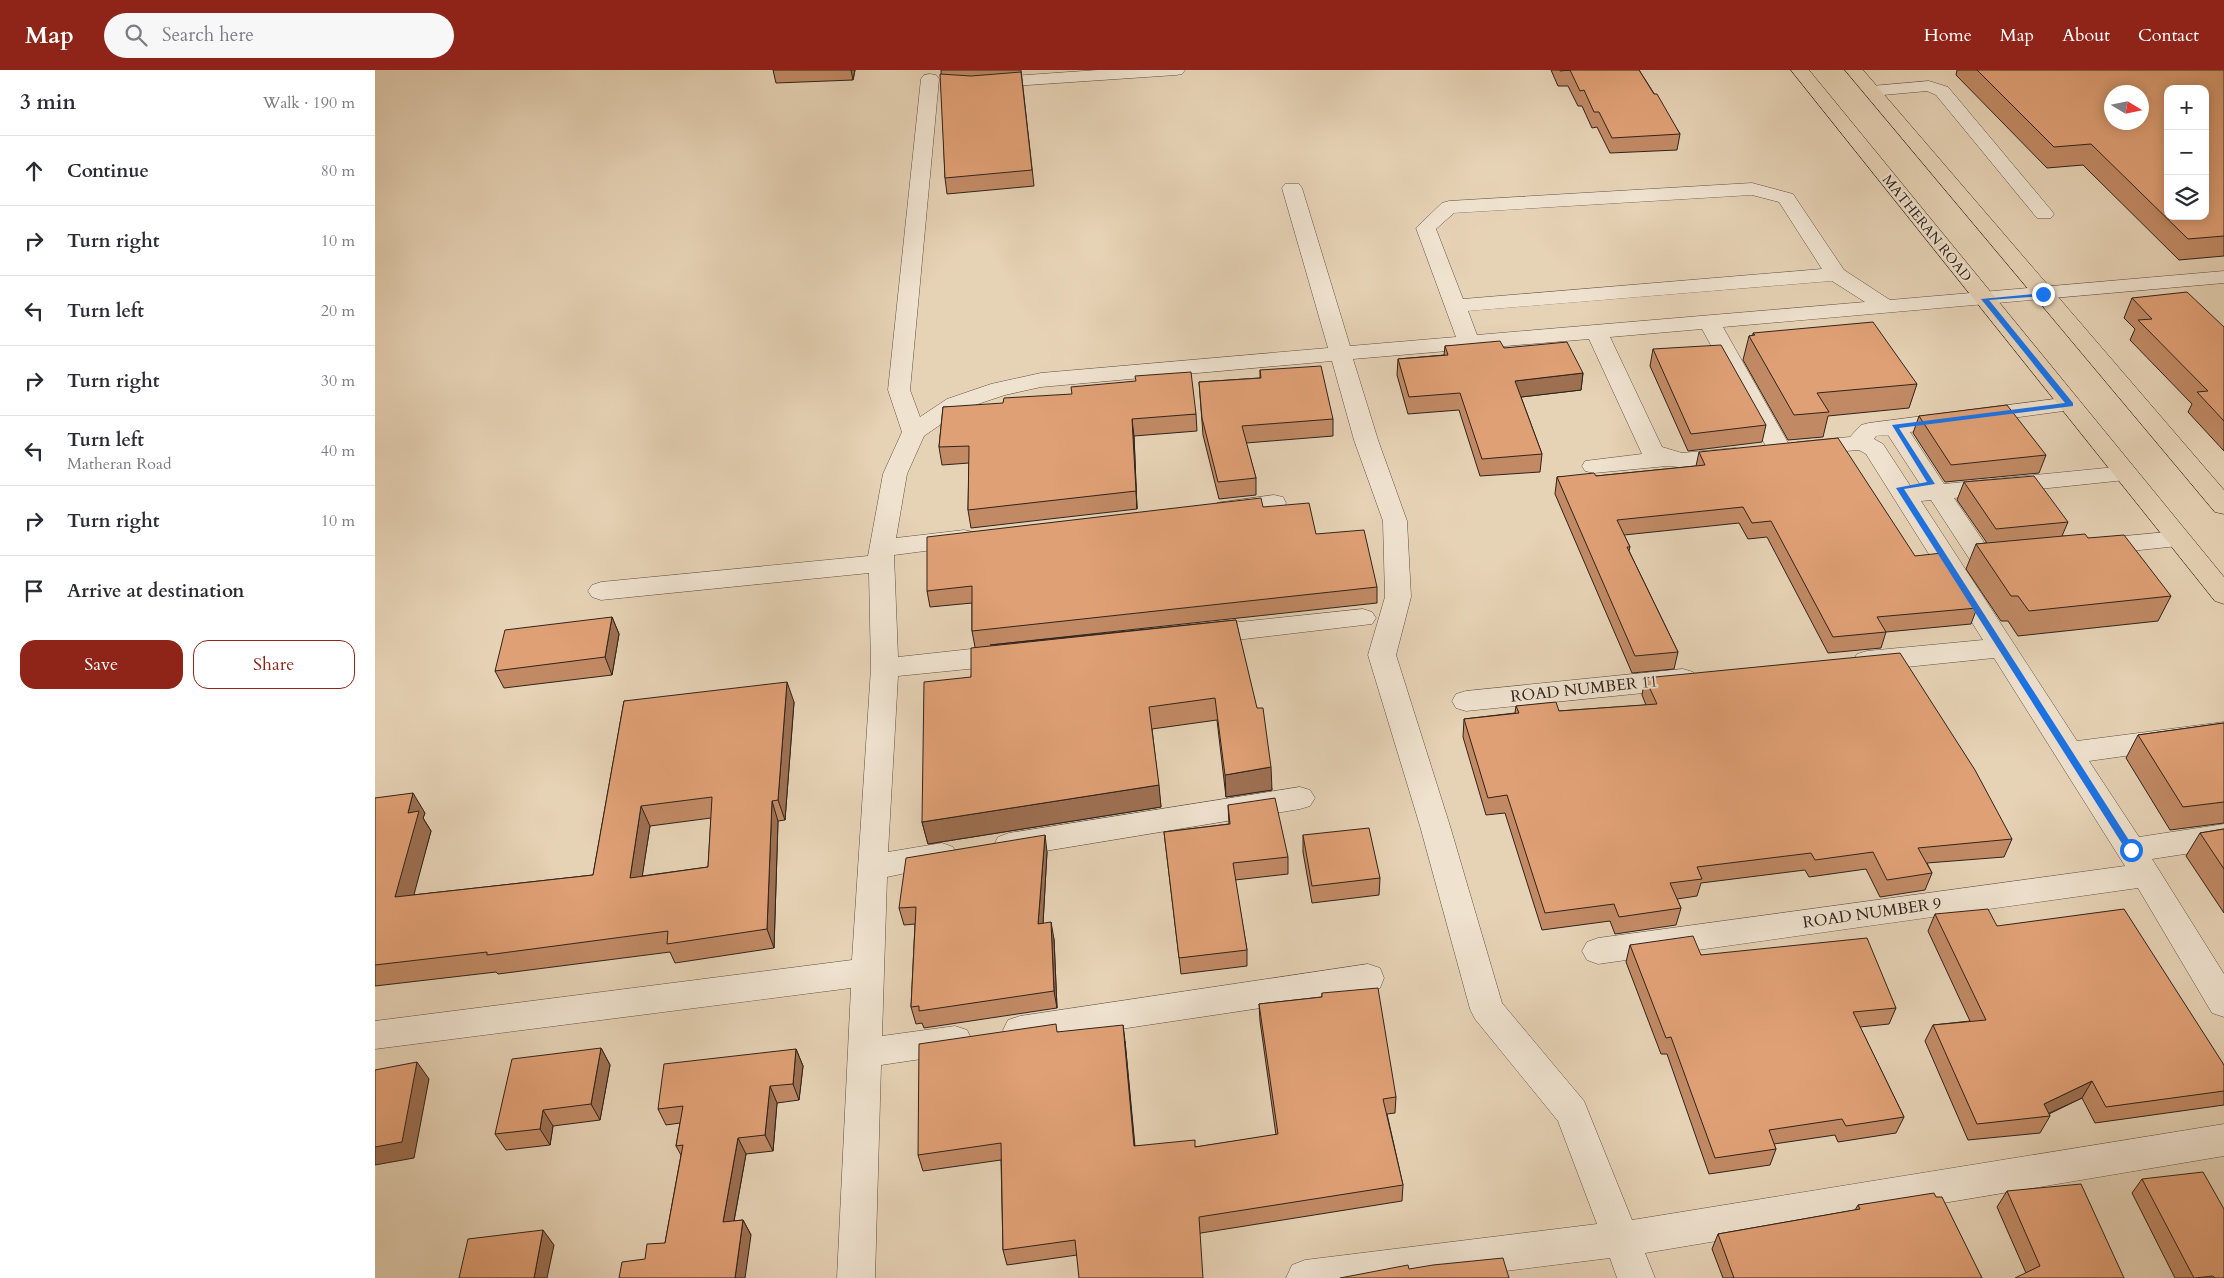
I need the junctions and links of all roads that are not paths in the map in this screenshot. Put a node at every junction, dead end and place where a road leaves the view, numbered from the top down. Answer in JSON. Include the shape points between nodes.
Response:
{"nodes":[{"id":1,"x":1177,"y":70,"type":"edge"},
{"id":2,"x":1800,"y":70,"type":"edge"},
{"id":3,"x":1854,"y":70,"type":"edge"},
{"id":4,"x":931,"y":77,"type":"edge"},
{"id":5,"x":966,"y":84,"type":"edge"},
{"id":6,"x":1872,"y":90,"type":"junction"},
{"id":7,"x":1293,"y":188,"type":"dead end"},
{"id":8,"x":2044,"y":214,"type":"dead end"},
{"id":9,"x":1836,"y":274,"type":"junction"},
{"id":10,"x":2224,"y":277,"type":"edge"},
{"id":11,"x":2043,"y":294,"type":"junction"},
{"id":12,"x":1984,"y":299,"type":"junction"},
{"id":13,"x":1455,"y":306,"type":"junction"},
{"id":14,"x":1887,"y":307,"type":"junction"},
{"id":15,"x":1709,"y":323,"type":"junction"},
{"id":16,"x":1597,"y":333,"type":"junction"},
{"id":17,"x":1469,"y":344,"type":"junction"},
{"id":18,"x":1341,"y":355,"type":"junction"},
{"id":19,"x":2070,"y":404,"type":"junction"},
{"id":20,"x":1894,"y":426,"type":"junction"},
{"id":21,"x":914,"y":432,"type":"junction"},
{"id":22,"x":1857,"y":443,"type":"junction"},
{"id":23,"x":1780,"y":450,"type":"junction"},
{"id":24,"x":1663,"y":459,"type":"junction"},
{"id":25,"x":1594,"y":466,"type":"dead end"},
{"id":26,"x":2122,"y":469,"type":"junction"},
{"id":27,"x":1935,"y":488,"type":"junction"},
{"id":28,"x":1902,"y":491,"type":"junction"},
{"id":29,"x":1274,"y":503,"type":"dead end"},
{"id":30,"x":2224,"y":506,"type":"edge"},
{"id":31,"x":1205,"y":511,"type":"edge"},
{"id":32,"x":989,"y":536,"type":"edge"},
{"id":33,"x":2178,"y":539,"type":"junction"},
{"id":34,"x":2070,"y":549,"type":"edge"},
{"id":35,"x":881,"y":556,"type":"junction"},
{"id":36,"x":1945,"y":560,"type":"junction"},
{"id":37,"x":601,"y":591,"type":"dead end"},
{"id":38,"x":2224,"y":596,"type":"edge"},
{"id":39,"x":1363,"y":618,"type":"dead end"},
{"id":40,"x":1180,"y":637,"type":"edge"},
{"id":41,"x":2000,"y":648,"type":"junction"},
{"id":42,"x":1033,"y":653,"type":"edge"},
{"id":43,"x":1842,"y":664,"type":"edge"},
{"id":44,"x":885,"y":668,"type":"junction"},
{"id":45,"x":1704,"y":677,"type":"edge"},
{"id":46,"x":1466,"y":701,"type":"dead end"},
{"id":47,"x":2224,"y":732,"type":"edge"},
{"id":48,"x":2067,"y":753,"type":"junction"},
{"id":49,"x":1300,"y":798,"type":"dead end"},
{"id":50,"x":2224,"y":836,"type":"edge"},
{"id":51,"x":2138,"y":863,"type":"junction"},
{"id":52,"x":872,"y":866,"type":"junction"},
{"id":53,"x":1598,"y":950,"type":"dead end"},
{"id":54,"x":868,"y":972,"type":"junction"},
{"id":55,"x":1368,"y":978,"type":"dead end"},
{"id":56,"x":2224,"y":1003,"type":"edge"},
{"id":57,"x":375,"y":1035,"type":"edge"},
{"id":58,"x":865,"y":1053,"type":"junction"},
{"id":59,"x":2224,"y":1140,"type":"edge"},
{"id":60,"x":1621,"y":1239,"type":"junction"},
{"id":61,"x":856,"y":1278,"type":"edge"},
{"id":62,"x":1305,"y":1278,"type":"edge"},
{"id":63,"x":1636,"y":1278,"type":"edge"}],
"edges":[{"from":1,"to":5,"type":"street"},
{"from":2,"to":12,"type":"main road","name":"MATHERAN ROAD"},
{"from":3,"to":6,"type":"main road"},
{"from":4,"to":21,"type":"street","via":[[899,390]]},
{"from":6,"to":8,"type":"street","via":[[1929,86],[1942,91]]},
{"from":6,"to":11,"type":"main road"},
{"from":7,"to":18,"type":"street"},
{"from":9,"to":13,"type":"street"},
{"from":9,"to":13,"type":"street","via":[[1786,198],[1752,189],[1449,207],[1426,228]]},
{"from":9,"to":14,"type":"street"},
{"from":10,"to":11,"type":"street"},
{"from":11,"to":12,"type":"street"},
{"from":11,"to":30,"type":"main road"},
{"from":12,"to":14,"type":"street"},
{"from":12,"to":19,"type":"main road","name":"MATHERAN ROAD"},
{"from":13,"to":17,"type":"street"},
{"from":14,"to":15,"type":"street"},
{"from":15,"to":16,"type":"street"},
{"from":15,"to":23,"type":"street"},
{"from":16,"to":17,"type":"street"},
{"from":16,"to":24,"type":"street","via":[[1652,452]]},
{"from":17,"to":18,"type":"street"},
{"from":18,"to":21,"type":"street","via":[[1041,380],[999,388],[955,404]]},
{"from":18,"to":60,"type":"street","via":[[1366,440],[1395,521],[1398,597],[1381,655],[1435,826],[1487,1009],[1572,1112]]},
{"from":19,"to":20,"type":"street"},
{"from":19,"to":26,"type":"main road","name":"MATHERAN ROAD"},
{"from":20,"to":22,"type":"street","via":[[1869,430]]},
{"from":20,"to":27,"type":"street"},
{"from":21,"to":35,"type":"street","via":[[895,474]]},
{"from":22,"to":23,"type":"street"},
{"from":22,"to":28,"type":"street","via":[[1875,449]]},
{"from":23,"to":24,"type":"street","via":[[1677,461]]},
{"from":24,"to":25,"type":"street"},
{"from":26,"to":27,"type":"street"},
{"from":26,"to":33,"type":"main road","name":"MATHERAN ROAD"},
{"from":27,"to":28,"type":"street"},
{"from":27,"to":36,"type":"street","via":[[1991,556]]},
{"from":28,"to":36,"type":"street"},
{"from":29,"to":31,"type":"street"},
{"from":32,"to":35,"type":"street"},
{"from":33,"to":34,"type":"street"},
{"from":33,"to":38,"type":"main road","name":"MATHERAN ROAD"},
{"from":35,"to":37,"type":"street"},
{"from":35,"to":44,"type":"street"},
{"from":36,"to":41,"type":"street"},
{"from":39,"to":40,"type":"street"},
{"from":41,"to":43,"type":"street"},
{"from":41,"to":48,"type":"street"},
{"from":42,"to":44,"type":"street"},
{"from":44,"to":52,"type":"street"},
{"from":45,"to":46,"type":"street","name":"ROAD NUMBER 11"},
{"from":47,"to":48,"type":"street"},
{"from":48,"to":51,"type":"street"},
{"from":49,"to":52,"type":"street"},
{"from":50,"to":51,"type":"street","name":"ROAD NUMBER 9"},
{"from":51,"to":53,"type":"street","name":"ROAD NUMBER 9"},
{"from":51,"to":56,"type":"street"},
{"from":52,"to":54,"type":"street"},
{"from":54,"to":57,"type":"street"},
{"from":54,"to":58,"type":"street"},
{"from":55,"to":58,"type":"street"},
{"from":58,"to":61,"type":"street"},
{"from":59,"to":60,"type":"street"},
{"from":60,"to":62,"type":"street"},
{"from":60,"to":63,"type":"street"}]}
